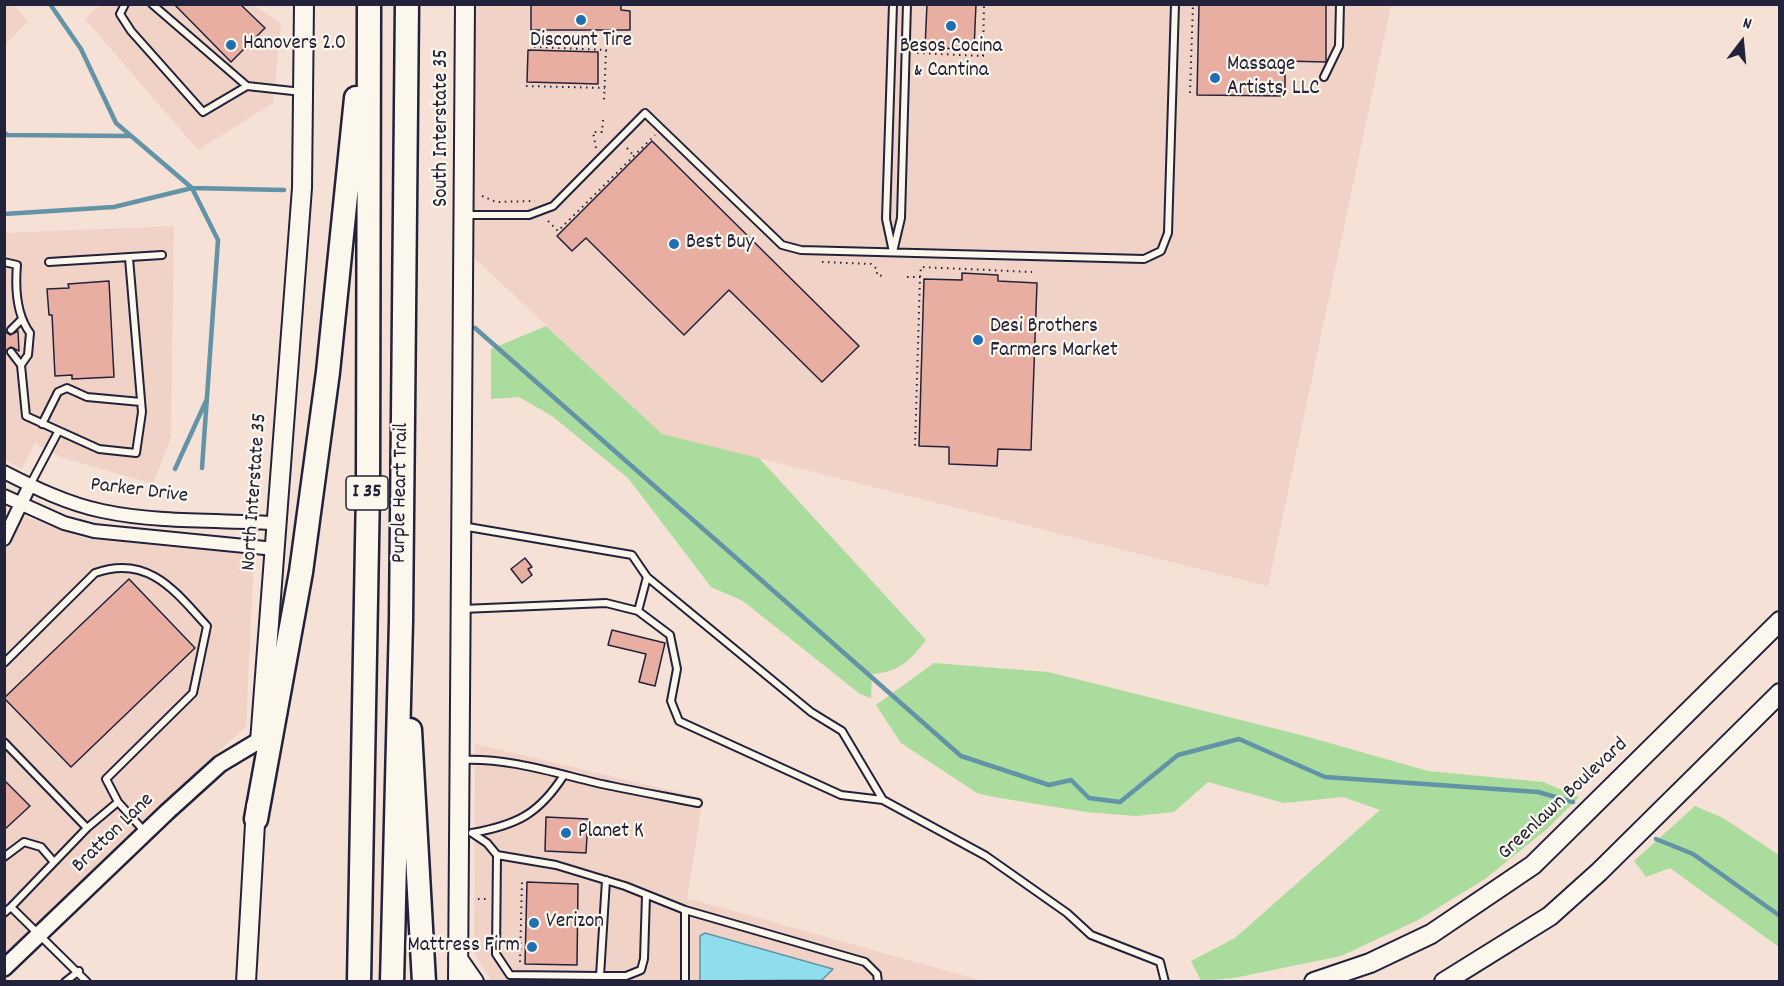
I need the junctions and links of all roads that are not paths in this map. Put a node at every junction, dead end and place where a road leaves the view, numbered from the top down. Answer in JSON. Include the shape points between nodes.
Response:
{"nodes":[{"id":1,"x":125,"y":4,"type":"edge"},
{"id":2,"x":152,"y":4,"type":"edge"},
{"id":3,"x":304,"y":4,"type":"edge"},
{"id":4,"x":368,"y":4,"type":"edge"},
{"id":5,"x":406,"y":4,"type":"edge"},
{"id":6,"x":465,"y":4,"type":"edge"},
{"id":7,"x":893,"y":4,"type":"edge"},
{"id":8,"x":907,"y":4,"type":"edge"},
{"id":9,"x":1175,"y":4,"type":"edge"},
{"id":10,"x":1340,"y":4,"type":"edge"},
{"id":11,"x":1324,"y":76,"type":"dead end"},
{"id":12,"x":247,"y":86,"type":"junction"},
{"id":13,"x":303,"y":93,"type":"junction"},
{"id":14,"x":466,"y":215,"type":"junction"},
{"id":15,"x":893,"y":252,"type":"junction"},
{"id":16,"x":162,"y":255,"type":"dead end"},
{"id":17,"x":129,"y":258,"type":"junction"},
{"id":18,"x":4,"y":262,"type":"edge"},
{"id":19,"x":49,"y":262,"type":"dead end"},
{"id":20,"x":21,"y":320,"type":"junction"},
{"id":21,"x":11,"y":330,"type":"dead end"},
{"id":22,"x":11,"y":352,"type":"dead end"},
{"id":23,"x":21,"y":365,"type":"junction"},
{"id":24,"x":141,"y":402,"type":"junction"},
{"id":25,"x":42,"y":424,"type":"junction"},
{"id":26,"x":57,"y":432,"type":"junction"},
{"id":27,"x":4,"y":472,"type":"edge"},
{"id":28,"x":30,"y":485,"type":"junction"},
{"id":29,"x":4,"y":496,"type":"edge"},
{"id":30,"x":21,"y":504,"type":"junction"},
{"id":31,"x":276,"y":524,"type":"junction"},
{"id":32,"x":462,"y":526,"type":"junction"},
{"id":33,"x":4,"y":539,"type":"edge"},
{"id":34,"x":275,"y":549,"type":"junction"},
{"id":35,"x":647,"y":577,"type":"junction"},
{"id":36,"x":461,"y":609,"type":"junction"},
{"id":37,"x":638,"y":611,"type":"junction"},
{"id":38,"x":400,"y":621,"type":"junction"},
{"id":39,"x":1779,"y":621,"type":"edge"},
{"id":40,"x":4,"y":663,"type":"edge"},
{"id":41,"x":1779,"y":693,"type":"edge"},
{"id":42,"x":260,"y":740,"type":"junction"},
{"id":43,"x":4,"y":742,"type":"edge"},
{"id":44,"x":460,"y":760,"type":"junction"},
{"id":45,"x":564,"y":775,"type":"junction"},
{"id":46,"x":883,"y":800,"type":"junction"},
{"id":47,"x":118,"y":802,"type":"junction"},
{"id":48,"x":698,"y":803,"type":"dead end"},
{"id":49,"x":256,"y":819,"type":"junction"},
{"id":50,"x":87,"y":828,"type":"junction"},
{"id":51,"x":145,"y":832,"type":"junction"},
{"id":52,"x":465,"y":834,"type":"junction"},
{"id":53,"x":497,"y":855,"type":"junction"},
{"id":54,"x":4,"y":857,"type":"edge"},
{"id":55,"x":53,"y":861,"type":"junction"},
{"id":56,"x":606,"y":880,"type":"junction"},
{"id":57,"x":646,"y":895,"type":"junction"},
{"id":58,"x":11,"y":907,"type":"junction"},
{"id":59,"x":685,"y":910,"type":"junction"},
{"id":60,"x":4,"y":913,"type":"edge"},
{"id":61,"x":41,"y":933,"type":"junction"},
{"id":62,"x":458,"y":959,"type":"junction"},
{"id":63,"x":4,"y":968,"type":"edge"},
{"id":64,"x":79,"y":971,"type":"junction"},
{"id":65,"x":600,"y":976,"type":"junction"},
{"id":66,"x":65,"y":981,"type":"edge"},
{"id":67,"x":87,"y":981,"type":"edge"},
{"id":68,"x":246,"y":981,"type":"edge"},
{"id":69,"x":359,"y":981,"type":"edge"},
{"id":70,"x":392,"y":981,"type":"edge"},
{"id":71,"x":424,"y":981,"type":"edge"},
{"id":72,"x":458,"y":981,"type":"edge"},
{"id":73,"x":474,"y":981,"type":"edge"},
{"id":74,"x":685,"y":981,"type":"edge"},
{"id":75,"x":878,"y":981,"type":"edge"},
{"id":76,"x":1165,"y":981,"type":"edge"},
{"id":77,"x":1314,"y":981,"type":"edge"},
{"id":78,"x":1444,"y":981,"type":"edge"}],
"edges":[{"from":1,"to":12,"type":"lane","via":[[120,14],[131,31],[203,112]]},
{"from":2,"to":12,"type":"lane"},
{"from":3,"to":13,"type":"main road","name":"North Interstate 35"},
{"from":4,"to":49,"type":"highway","via":[[301,572]]},
{"from":4,"to":69,"type":"highway","name":"Purple Heart Trail","number":"I 35","via":[[368,489]]},
{"from":5,"to":38,"type":"highway","name":"Purple Heart Trail","number":"I 35"},
{"from":6,"to":14,"type":"main road","name":"South Interstate 35"},
{"from":7,"to":15,"type":"lane","via":[[886,219]]},
{"from":8,"to":15,"type":"lane","via":[[901,218]]},
{"from":9,"to":15,"type":"lane","via":[[1168,233],[1161,251],[1144,260]]},
{"from":10,"to":11,"type":"lane","via":[[1339,46]]},
{"from":12,"to":13,"type":"lane"},
{"from":13,"to":31,"type":"main road","name":"North Interstate 35","via":[[302,188]]},
{"from":14,"to":15,"type":"lane","via":[[529,215],[554,206],[645,113],[782,245],[801,250]]},
{"from":14,"to":32,"type":"main road","name":"South Interstate 35"},
{"from":16,"to":17,"type":"lane"},
{"from":17,"to":19,"type":"lane"},
{"from":17,"to":24,"type":"lane"},
{"from":18,"to":20,"type":"lane","via":[[17,265]]},
{"from":20,"to":21,"type":"lane"},
{"from":20,"to":23,"type":"lane","via":[[30,333],[28,355]]},
{"from":22,"to":23,"type":"lane"},
{"from":23,"to":25,"type":"lane","via":[[26,416]]},
{"from":24,"to":25,"type":"lane","via":[[87,397],[67,388],[58,392]]},
{"from":24,"to":26,"type":"lane","via":[[136,453],[99,449]]},
{"from":25,"to":26,"type":"lane"},
{"from":26,"to":28,"type":"lane"},
{"from":27,"to":28,"type":"street","name":"Parker Drive"},
{"from":28,"to":30,"type":"street"},
{"from":28,"to":31,"type":"street","name":"Parker Drive","via":[[70,502],[133,516]]},
{"from":29,"to":30,"type":"street","name":"Parker Drive"},
{"from":30,"to":33,"type":"street"},
{"from":30,"to":34,"type":"street","name":"Parker Drive","via":[[94,531]]},
{"from":31,"to":34,"type":"main road","name":"North Interstate 35"},
{"from":32,"to":35,"type":"lane","via":[[632,555]]},
{"from":32,"to":36,"type":"main road"},
{"from":34,"to":42,"type":"main road","name":"North Interstate 35"},
{"from":35,"to":37,"type":"lane"},
{"from":35,"to":46,"type":"lane","via":[[811,712],[842,731]]},
{"from":36,"to":37,"type":"lane","via":[[606,603]]},
{"from":36,"to":44,"type":"main road"},
{"from":37,"to":46,"type":"lane","via":[[670,635],[677,669],[671,701],[679,721],[841,795]]},
{"from":38,"to":70,"type":"highway","name":"Purple Heart Trail","number":"I 35"},
{"from":38,"to":71,"type":"highway","via":[[413,760]]},
{"from":39,"to":77,"type":"main road","name":"Greenlawn Boulevard","via":[[1533,866],[1431,934],[1370,963]]},
{"from":40,"to":47,"type":"lane","via":[[95,573],[111,568],[143,572],[167,583],[207,626],[193,693],[106,779]]},
{"from":41,"to":78,"type":"main road","via":[[1550,916]]},
{"from":42,"to":49,"type":"main road","name":"North Interstate 35"},
{"from":42,"to":51,"type":"street","name":"Bratton Lane","via":[[220,764]]},
{"from":43,"to":50,"type":"lane"},
{"from":44,"to":45,"type":"lane","via":[[516,762]]},
{"from":44,"to":52,"type":"main road"},
{"from":45,"to":48,"type":"lane"},
{"from":45,"to":52,"type":"lane","via":[[550,798],[529,816],[500,828]]},
{"from":46,"to":76,"type":"lane","via":[[986,856],[1091,935],[1160,962]]},
{"from":47,"to":50,"type":"lane"},
{"from":47,"to":51,"type":"lane"},
{"from":49,"to":68,"type":"main road","name":"North Interstate 35"},
{"from":50,"to":55,"type":"lane"},
{"from":51,"to":61,"type":"street","name":"Bratton Lane"},
{"from":52,"to":53,"type":"lane","via":[[487,843]]},
{"from":52,"to":62,"type":"main road"},
{"from":53,"to":56,"type":"lane","via":[[556,865]]},
{"from":53,"to":65,"type":"lane","via":[[496,954],[501,965],[510,975]]},
{"from":54,"to":55,"type":"lane","via":[[24,842],[41,847]]},
{"from":55,"to":58,"type":"lane"},
{"from":56,"to":57,"type":"lane"},
{"from":56,"to":65,"type":"lane"},
{"from":57,"to":59,"type":"lane"},
{"from":57,"to":65,"type":"lane","via":[[641,970],[626,976]]},
{"from":58,"to":60,"type":"lane"},
{"from":58,"to":61,"type":"lane"},
{"from":59,"to":74,"type":"lane"},
{"from":59,"to":75,"type":"lane","via":[[865,962],[878,974]]},
{"from":61,"to":63,"type":"street","name":"Bratton Lane"},
{"from":61,"to":64,"type":"lane"},
{"from":62,"to":72,"type":"main road"},
{"from":62,"to":73,"type":"main road"},
{"from":64,"to":66,"type":"lane"},
{"from":64,"to":67,"type":"lane"}]}
